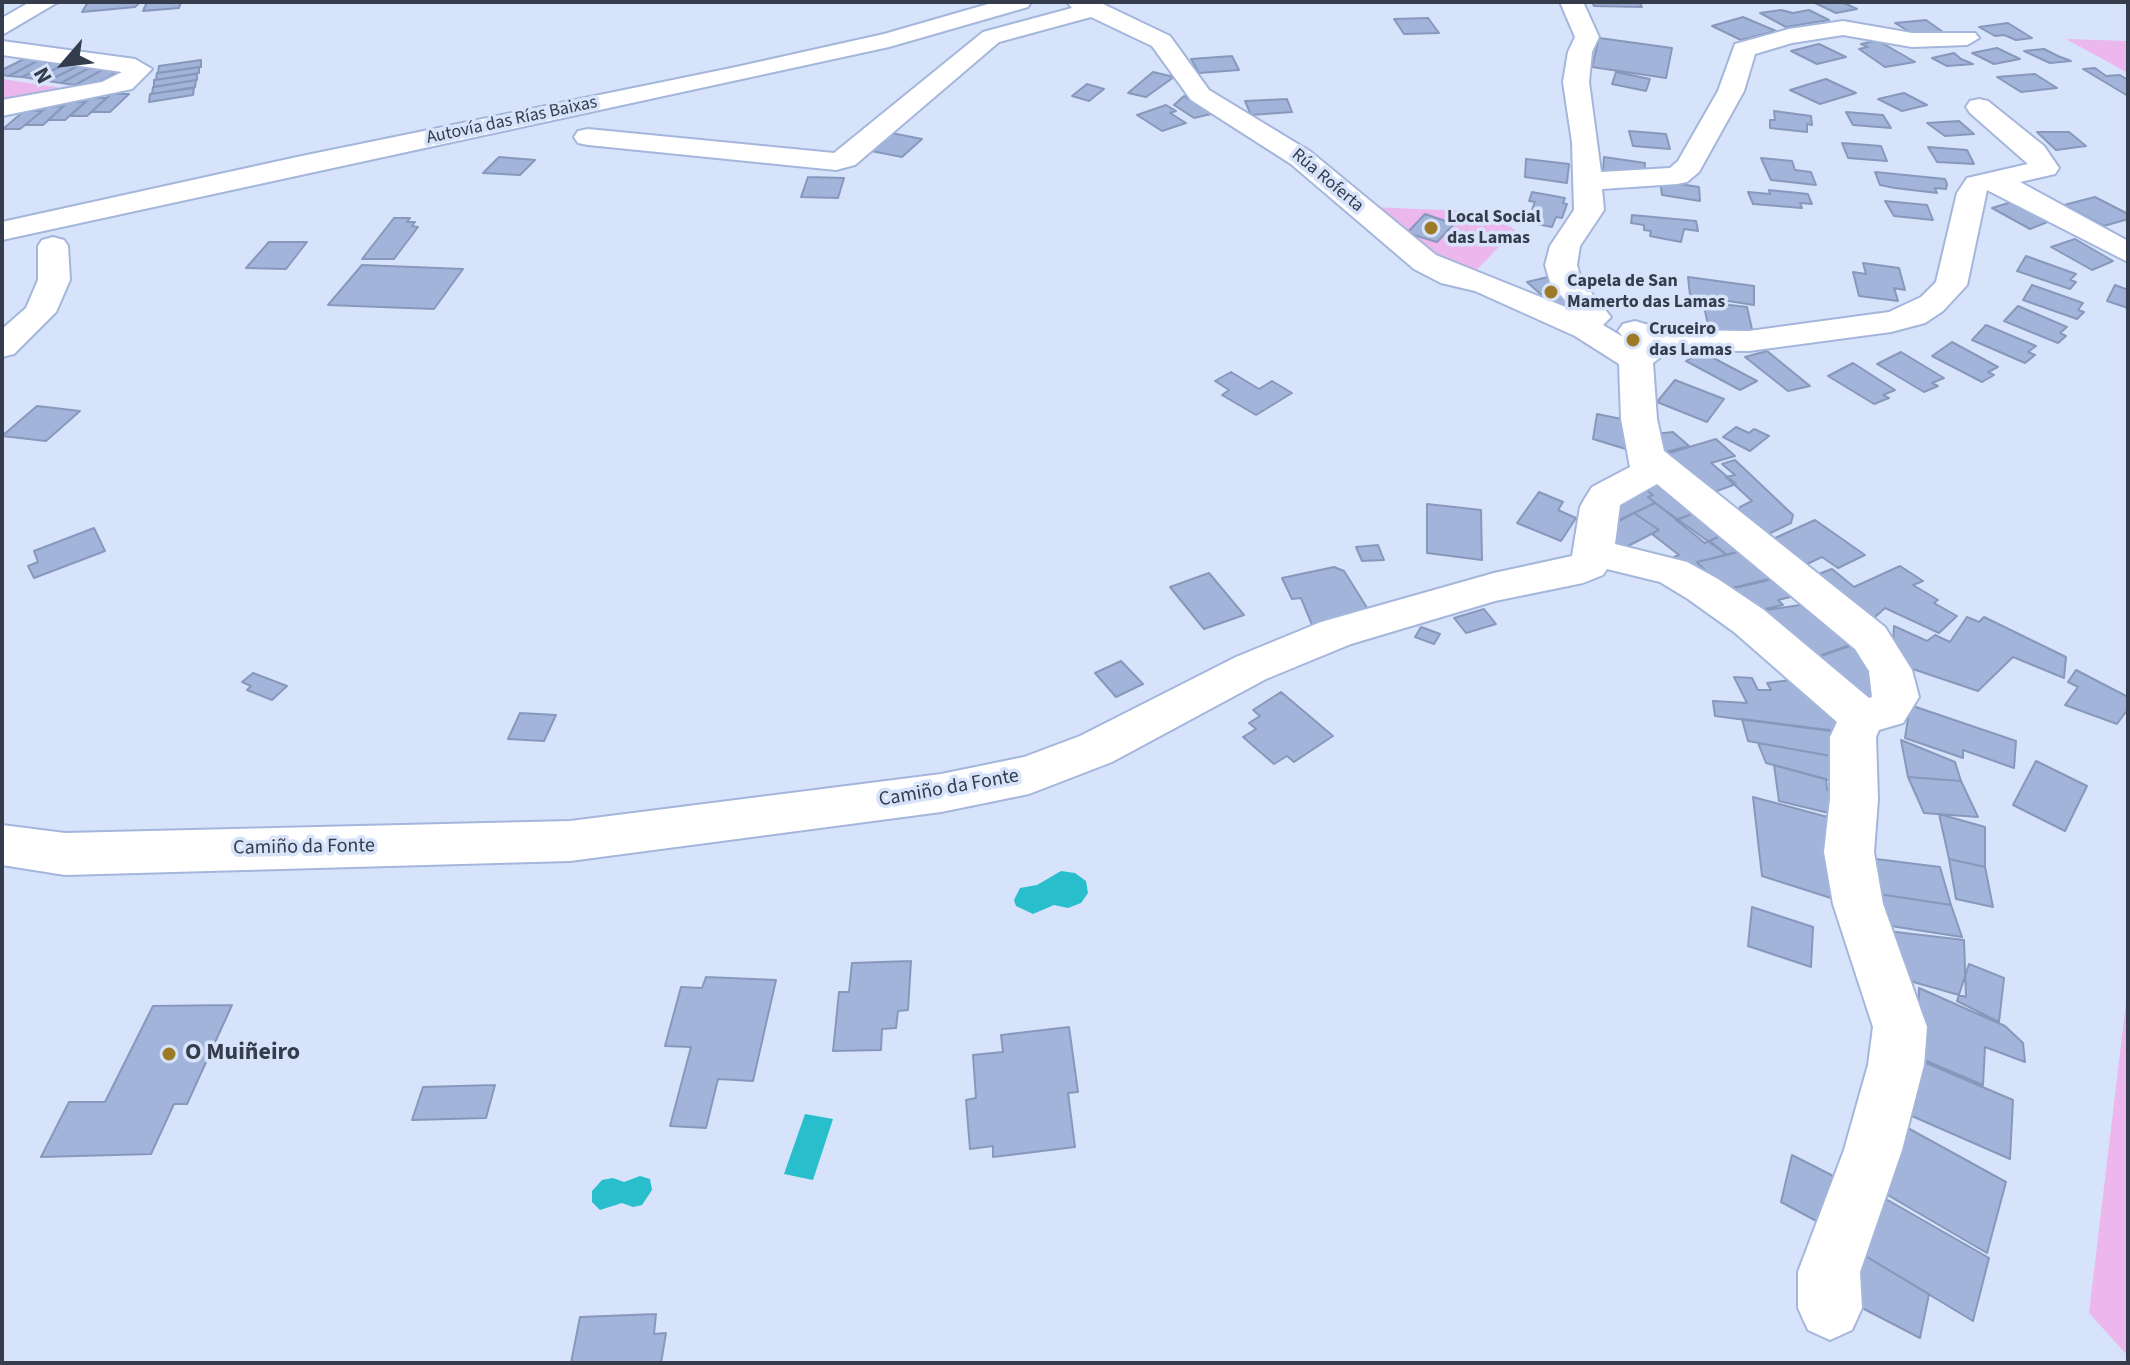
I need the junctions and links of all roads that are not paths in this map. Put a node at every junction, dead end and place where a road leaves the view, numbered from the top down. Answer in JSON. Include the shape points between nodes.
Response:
{"nodes":[{"id":1,"x":47,"y":2,"type":"edge"},
{"id":2,"x":940,"y":2,"type":"edge"},
{"id":3,"x":1020,"y":2,"type":"edge"},
{"id":4,"x":1571,"y":2,"type":"edge"},
{"id":5,"x":1086,"y":6,"type":"edge"},
{"id":6,"x":2,"y":28,"type":"edge"},
{"id":7,"x":1967,"y":38,"type":"dead end"},
{"id":8,"x":2,"y":48,"type":"edge"},
{"id":9,"x":1979,"y":107,"type":"dead end"},
{"id":10,"x":2,"y":108,"type":"edge"},
{"id":11,"x":588,"y":137,"type":"dead end"},
{"id":12,"x":203,"y":160,"type":"dead end"},
{"id":13,"x":1991,"y":178,"type":"junction"},
{"id":14,"x":1590,"y":181,"type":"junction"},
{"id":15,"x":2,"y":231,"type":"edge"},
{"id":16,"x":53,"y":246,"type":"dead end"},
{"id":17,"x":1565,"y":246,"type":"junction"},
{"id":18,"x":2128,"y":253,"type":"edge"},
{"id":19,"x":1486,"y":284,"type":"junction"},
{"id":20,"x":1591,"y":323,"type":"junction"},
{"id":21,"x":2,"y":347,"type":"edge"},
{"id":22,"x":1649,"y":350,"type":"junction"},
{"id":23,"x":1649,"y":458,"type":"junction"},
{"id":24,"x":1594,"y":552,"type":"junction"},
{"id":25,"x":1861,"y":717,"type":"junction"},
{"id":26,"x":2,"y":845,"type":"edge"},
{"id":27,"x":1830,"y":1308,"type":"dead end"}],
"edges":[{"from":1,"to":6,"type":"main road"},
{"from":2,"to":12,"type":"main road","name":"Autovía das Rías Baixas","via":[[539,93]]},
{"from":3,"to":15,"type":"main road","name":"Autovía das Rías Baixas","via":[[752,72]]},
{"from":4,"to":14,"type":"main road","via":[[1587,37],[1576,82]]},
{"from":5,"to":11,"type":"main road","via":[[991,37],[836,162]]},
{"from":5,"to":19,"type":"main road","name":"Rúa Roferta","via":[[1161,41],[1200,95],[1301,158],[1425,262],[1452,276]]},
{"from":7,"to":14,"type":"main road","via":[[1912,40],[1843,28],[1744,49],[1731,91],[1689,166],[1677,176]]},
{"from":8,"to":10,"type":"main road","via":[[140,69],[123,84]]},
{"from":9,"to":13,"type":"main road","via":[[2034,152],[2045,168]]},
{"from":13,"to":18,"type":"main road"},
{"from":13,"to":22,"type":"main road","via":[[1971,193],[1951,285],[1913,316]]},
{"from":14,"to":17,"type":"main road","via":[[1589,210]]},
{"from":16,"to":21,"type":"main road","via":[[54,280],[40,312]]},
{"from":17,"to":19,"type":"main road","via":[[1545,264]]},
{"from":17,"to":20,"type":"main road","via":[[1561,265],[1566,282]]},
{"from":19,"to":20,"type":"main road","name":"Rúa Roferta"},
{"from":20,"to":22,"type":"main road"},
{"from":22,"to":23,"type":"main road","via":[[1639,419]]},
{"from":23,"to":24,"type":"main road","via":[[1643,476],[1606,496],[1599,507]]},
{"from":23,"to":25,"type":"main road","via":[[1870,638],[1890,670],[1897,697],[1887,711]]},
{"from":24,"to":25,"type":"main road","via":[[1673,572],[1703,589],[1749,621]]},
{"from":24,"to":26,"type":"main road","name":"Camiño da Fonte","via":[[1589,565],[1569,573],[1494,587],[1336,633],[1251,668],[1096,749],[1029,775],[941,793],[570,841],[65,854]]},
{"from":25,"to":27,"type":"main road","via":[[1853,737],[1849,852],[1858,904],[1900,1027],[1896,1065],[1873,1150],[1829,1272]]}]}
